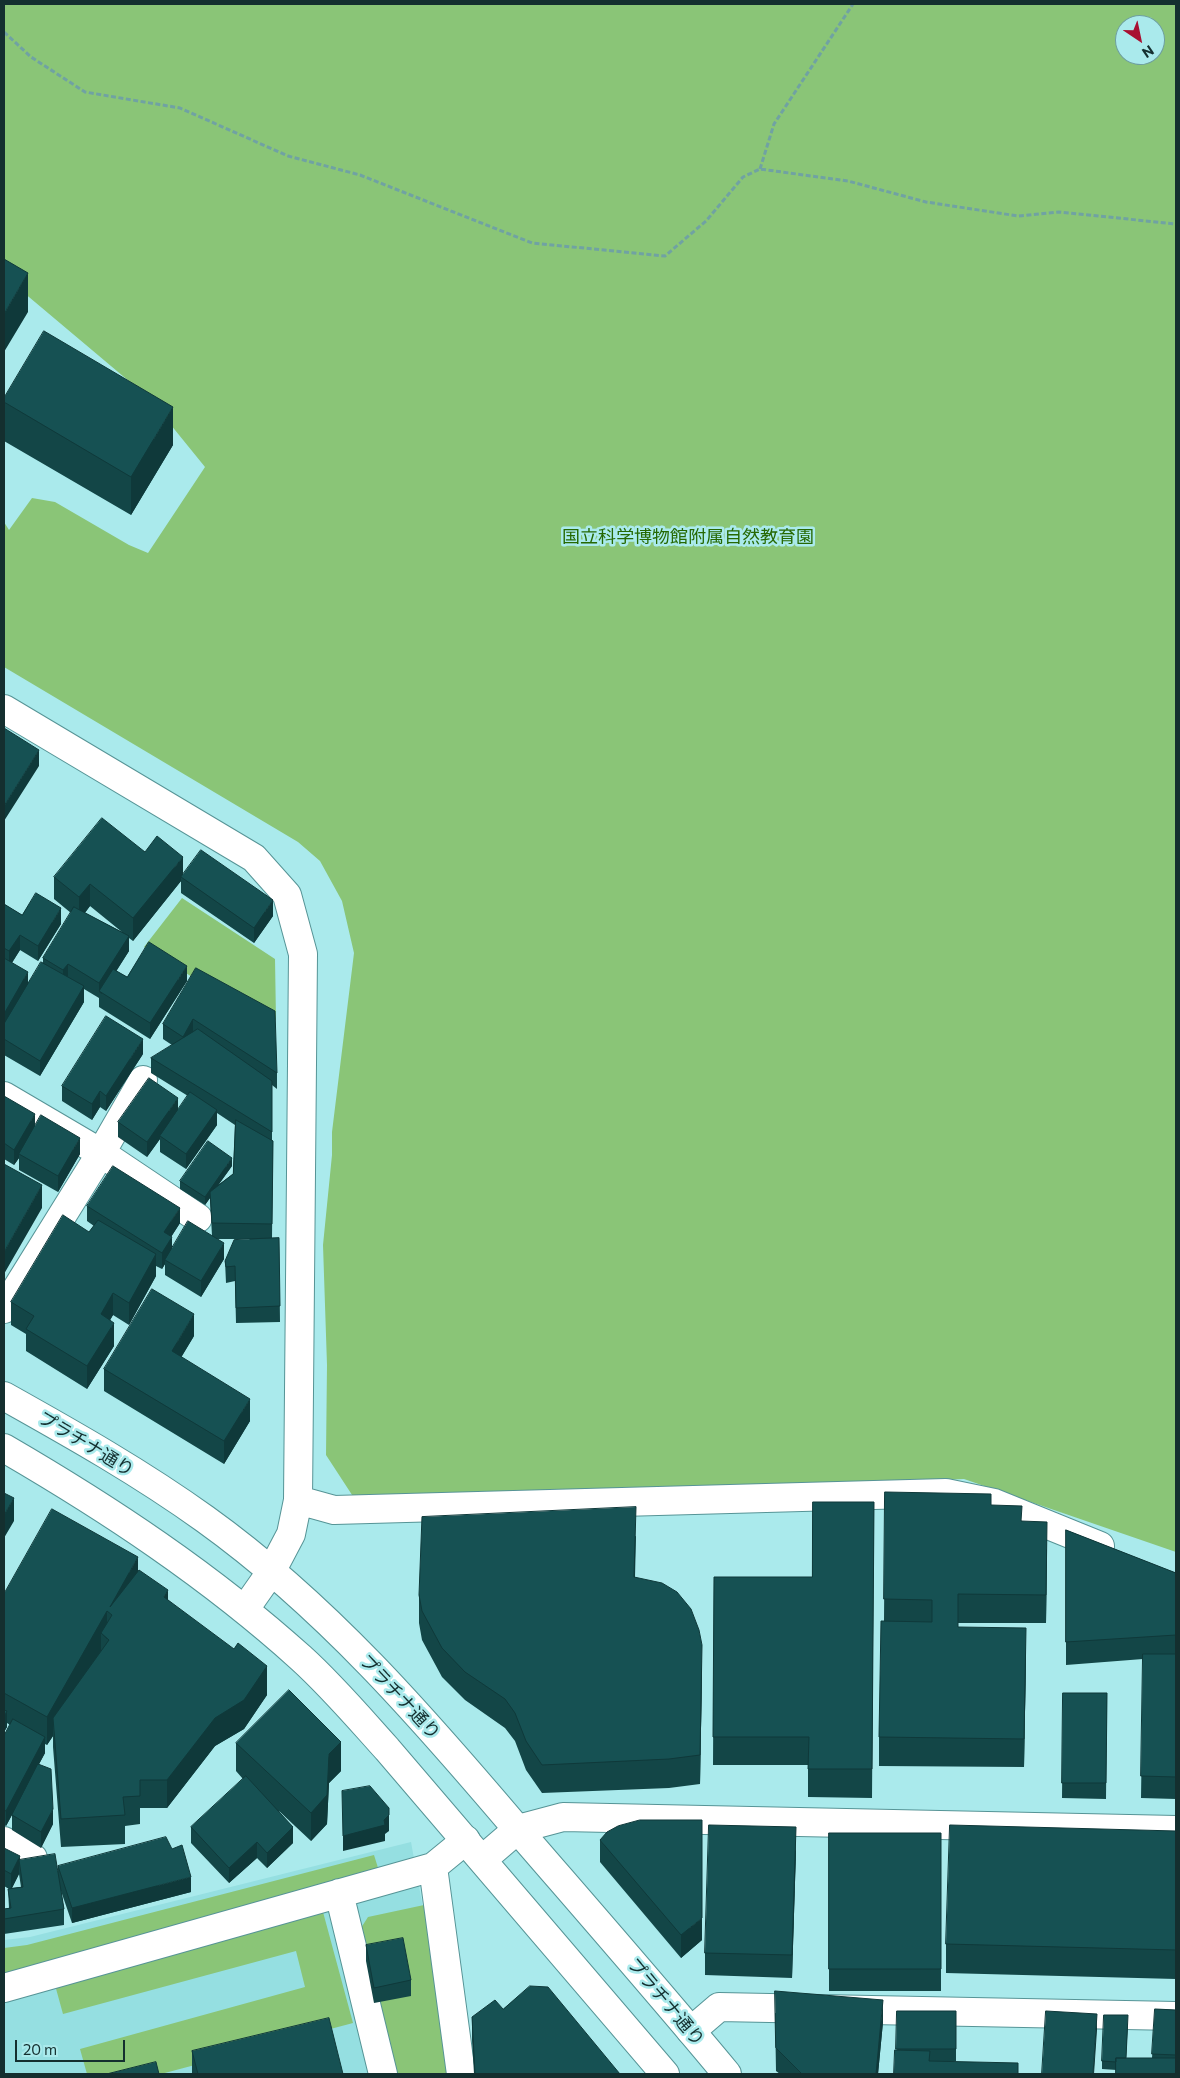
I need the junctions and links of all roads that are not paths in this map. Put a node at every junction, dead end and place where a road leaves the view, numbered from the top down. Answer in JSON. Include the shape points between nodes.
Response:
{"nodes":[{"id":1,"x":4,"y":709,"type":"edge"},
{"id":2,"x":143,"y":1080,"type":"dead end"},
{"id":3,"x":4,"y":1096,"type":"edge"},
{"id":4,"x":101,"y":1153,"type":"junction"},
{"id":5,"x":198,"y":1218,"type":"dead end"},
{"id":6,"x":4,"y":1309,"type":"edge"},
{"id":7,"x":4,"y":1396,"type":"edge"},
{"id":8,"x":4,"y":1448,"type":"edge"},
{"id":9,"x":298,"y":1500,"type":"junction"},
{"id":10,"x":1122,"y":1555,"type":"edge"},
{"id":11,"x":271,"y":1572,"type":"junction"},
{"id":12,"x":245,"y":1609,"type":"junction"},
{"id":13,"x":518,"y":1829,"type":"junction"},
{"id":14,"x":1176,"y":1830,"type":"edge"},
{"id":15,"x":4,"y":1841,"type":"edge"},
{"id":16,"x":475,"y":1850,"type":"junction"},
{"id":17,"x":34,"y":1858,"type":"edge"},
{"id":18,"x":433,"y":1867,"type":"junction"},
{"id":19,"x":339,"y":1893,"type":"junction"},
{"id":20,"x":4,"y":1988,"type":"edge"},
{"id":21,"x":1176,"y":2016,"type":"edge"},
{"id":22,"x":691,"y":2031,"type":"junction"},
{"id":23,"x":383,"y":2074,"type":"edge"},
{"id":24,"x":461,"y":2074,"type":"edge"},
{"id":25,"x":665,"y":2074,"type":"edge"},
{"id":26,"x":727,"y":2074,"type":"edge"}],
"edges":[{"from":1,"to":9,"type":"street","via":[[254,858],[287,895],[303,954]]},
{"from":2,"to":4,"type":"street"},
{"from":3,"to":4,"type":"street"},
{"from":4,"to":5,"type":"street"},
{"from":4,"to":6,"type":"street"},
{"from":7,"to":11,"type":"street","name":"プラチナ通り","via":[[141,1477],[206,1520]]},
{"from":8,"to":12,"type":"street","via":[[123,1520]]},
{"from":9,"to":10,"type":"street","via":[[334,1510],[946,1493],[994,1502]]},
{"from":9,"to":11,"type":"street","via":[[291,1534]]},
{"from":11,"to":12,"type":"street"},
{"from":11,"to":13,"type":"street","name":"プラチナ通り","via":[[370,1663]]},
{"from":12,"to":16,"type":"street","via":[[340,1696]]},
{"from":13,"to":14,"type":"street","via":[[563,1817],[601,1816]]},
{"from":13,"to":16,"type":"street"},
{"from":13,"to":22,"type":"street","name":"プラチナ通り"},
{"from":15,"to":17,"type":"street"},
{"from":16,"to":18,"type":"street"},
{"from":16,"to":25,"type":"street"},
{"from":18,"to":19,"type":"street"},
{"from":18,"to":24,"type":"street"},
{"from":19,"to":20,"type":"street"},
{"from":19,"to":23,"type":"street"},
{"from":21,"to":22,"type":"street","via":[[719,2007]]},
{"from":22,"to":26,"type":"street","name":"プラチナ通り"}]}
